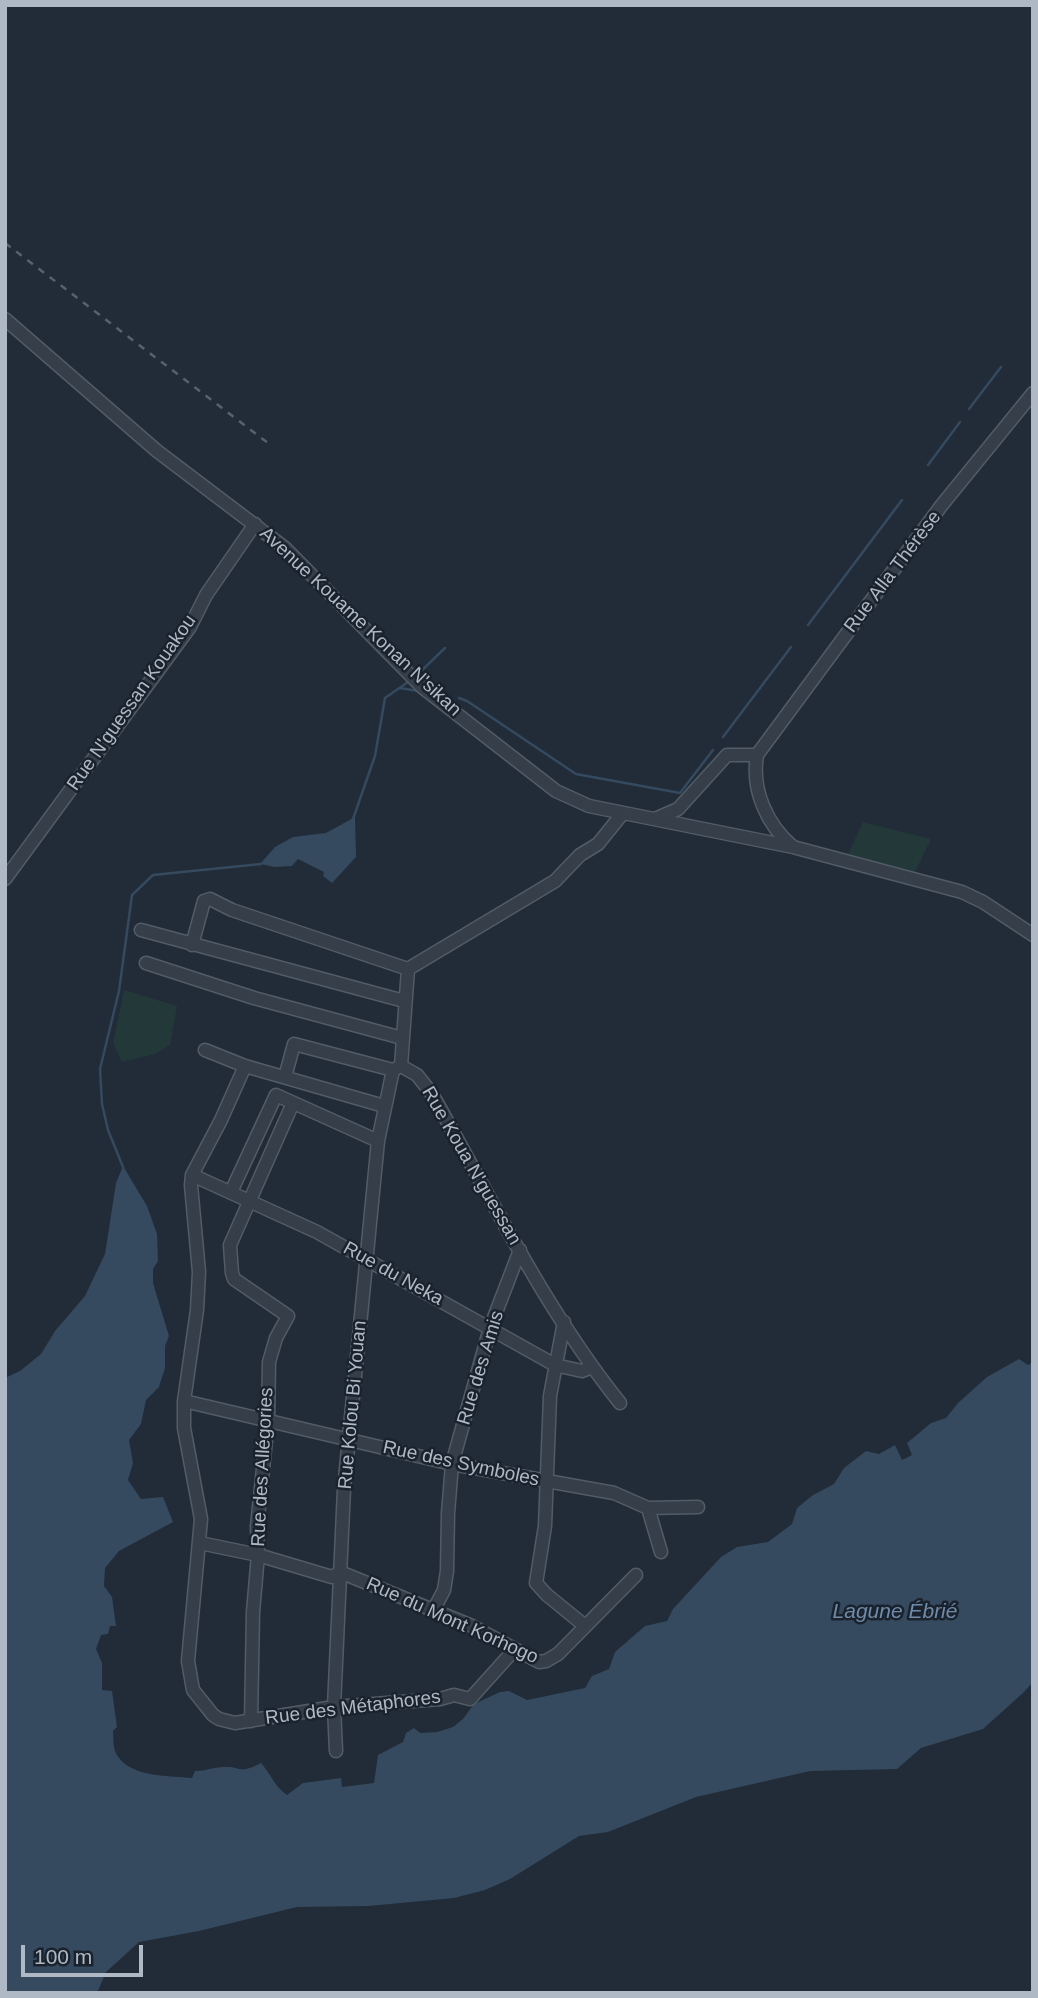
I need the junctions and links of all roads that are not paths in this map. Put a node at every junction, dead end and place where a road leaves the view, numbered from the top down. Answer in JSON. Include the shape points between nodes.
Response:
{"nodes":[{"id":1,"x":5,"y":319,"type":"edge"},
{"id":2,"x":1033,"y":393,"type":"edge"},
{"id":3,"x":255,"y":524,"type":"junction"},
{"id":4,"x":757,"y":755,"type":"junction"},
{"id":5,"x":624,"y":813,"type":"junction"},
{"id":6,"x":655,"y":819,"type":"junction"},
{"id":7,"x":793,"y":847,"type":"junction"},
{"id":8,"x":5,"y":879,"type":"edge"},
{"id":9,"x":141,"y":930,"type":"dead end"},
{"id":10,"x":1033,"y":935,"type":"edge"},
{"id":11,"x":192,"y":944,"type":"junction"},
{"id":12,"x":146,"y":963,"type":"dead end"},
{"id":13,"x":408,"y":969,"type":"junction"},
{"id":14,"x":404,"y":1001,"type":"junction"},
{"id":15,"x":402,"y":1038,"type":"junction"},
{"id":16,"x":205,"y":1050,"type":"dead end"},
{"id":17,"x":245,"y":1066,"type":"junction"},
{"id":18,"x":397,"y":1068,"type":"junction"},
{"id":19,"x":285,"y":1077,"type":"junction"},
{"id":20,"x":293,"y":1102,"type":"junction"},
{"id":21,"x":384,"y":1106,"type":"junction"},
{"id":22,"x":378,"y":1141,"type":"junction"},
{"id":23,"x":192,"y":1175,"type":"junction"},
{"id":24,"x":231,"y":1192,"type":"junction"},
{"id":25,"x":248,"y":1201,"type":"junction"},
{"id":26,"x":520,"y":1250,"type":"junction"},
{"id":27,"x":367,"y":1260,"type":"junction"},
{"id":28,"x":564,"y":1322,"type":"junction"},
{"id":29,"x":490,"y":1328,"type":"junction"},
{"id":30,"x":555,"y":1365,"type":"junction"},
{"id":31,"x":592,"y":1367,"type":"junction"},
{"id":32,"x":184,"y":1401,"type":"junction"},
{"id":33,"x":620,"y":1403,"type":"dead end"},
{"id":34,"x":268,"y":1421,"type":"junction"},
{"id":35,"x":350,"y":1441,"type":"junction"},
{"id":36,"x":452,"y":1464,"type":"junction"},
{"id":37,"x":547,"y":1482,"type":"junction"},
{"id":38,"x":698,"y":1507,"type":"dead end"},
{"id":39,"x":648,"y":1508,"type":"junction"},
{"id":40,"x":200,"y":1543,"type":"junction"},
{"id":41,"x":661,"y":1552,"type":"dead end"},
{"id":42,"x":258,"y":1555,"type":"junction"},
{"id":43,"x":341,"y":1572,"type":"junction"},
{"id":44,"x":636,"y":1575,"type":"dead end"},
{"id":45,"x":433,"y":1611,"type":"junction"},
{"id":46,"x":585,"y":1626,"type":"junction"},
{"id":47,"x":515,"y":1649,"type":"junction"},
{"id":48,"x":334,"y":1707,"type":"junction"},
{"id":49,"x":251,"y":1721,"type":"junction"},
{"id":50,"x":336,"y":1751,"type":"dead end"}],
"edges":[{"from":1,"to":3,"type":"street","name":"Avenue Kouame Konan N'sikan","via":[[157,451]]},
{"from":2,"to":4,"type":"street","name":"Rue Alla Thérèse","via":[[941,506]]},
{"from":3,"to":5,"type":"street","name":"Avenue Kouame Konan N'sikan","via":[[285,548],[422,687],[485,738],[556,792],[589,806]]},
{"from":3,"to":8,"type":"street","name":"Rue N'guessan Kouakou","via":[[206,595],[190,627]]},
{"from":4,"to":6,"type":"street","via":[[727,755],[678,809]]},
{"from":4,"to":7,"type":"street","via":[[759,794],[774,827]]},
{"from":5,"to":6,"type":"street","name":"Avenue Kouame Konan N'sikan"},
{"from":5,"to":13,"type":"street","via":[[598,844],[555,881]]},
{"from":6,"to":7,"type":"street","name":"Avenue Kouame Konan N'sikan"},
{"from":7,"to":10,"type":"street","name":"Avenue Kouame Konan N'sikan","via":[[962,892]]},
{"from":9,"to":11,"type":"street"},
{"from":11,"to":13,"type":"street","via":[[204,901],[210,899]]},
{"from":11,"to":14,"type":"street"},
{"from":12,"to":15,"type":"street"},
{"from":13,"to":14,"type":"street"},
{"from":14,"to":15,"type":"street"},
{"from":15,"to":18,"type":"street"},
{"from":16,"to":17,"type":"street"},
{"from":17,"to":19,"type":"street"},
{"from":17,"to":23,"type":"street","name":"Rue des Métaphores"},
{"from":18,"to":19,"type":"street","via":[[294,1044]]},
{"from":18,"to":21,"type":"street","name":"Rue Kolou Bi Youan"},
{"from":18,"to":26,"type":"street","name":"Rue Koua N'guessan","via":[[417,1075],[432,1094]]},
{"from":19,"to":21,"type":"street"},
{"from":20,"to":22,"type":"street"},
{"from":20,"to":24,"type":"street","via":[[278,1095],[274,1098]]},
{"from":20,"to":25,"type":"street"},
{"from":21,"to":22,"type":"street","name":"Rue Kolou Bi Youan"},
{"from":22,"to":27,"type":"street","name":"Rue Kolou Bi Youan"},
{"from":23,"to":24,"type":"street","name":"Rue du Neka"},
{"from":23,"to":32,"type":"street","name":"Rue des Métaphores","via":[[199,1272]]},
{"from":24,"to":25,"type":"street","name":"Rue du Neka"},
{"from":25,"to":27,"type":"street","name":"Rue du Neka"},
{"from":25,"to":34,"type":"street","name":"Rue des Allégories","via":[[230,1245],[234,1279],[288,1316],[269,1362]]},
{"from":26,"to":28,"type":"street","name":"Rue Koua N'guessan"},
{"from":26,"to":29,"type":"street","name":"Rue des Amis"},
{"from":27,"to":29,"type":"street","name":"Rue du Neka"},
{"from":27,"to":35,"type":"street","name":"Rue Kolou Bi Youan"},
{"from":28,"to":30,"type":"street"},
{"from":28,"to":31,"type":"street","name":"Rue Koua N'guessan"},
{"from":29,"to":30,"type":"street","name":"Rue du Neka"},
{"from":29,"to":36,"type":"street","name":"Rue des Amis"},
{"from":30,"to":31,"type":"street","name":"Rue du Neka","via":[[582,1371]]},
{"from":30,"to":37,"type":"street"},
{"from":31,"to":33,"type":"street","name":"Rue Koua N'guessan"},
{"from":32,"to":34,"type":"street","name":"Rue des Symboles"},
{"from":32,"to":40,"type":"street","name":"Rue des Métaphores","via":[[184,1428],[201,1519]]},
{"from":34,"to":35,"type":"street","name":"Rue des Symboles"},
{"from":34,"to":42,"type":"street","name":"Rue des Allégories"},
{"from":35,"to":36,"type":"street","name":"Rue des Symboles"},
{"from":35,"to":43,"type":"street","name":"Rue Kolou Bi Youan"},
{"from":36,"to":37,"type":"street","name":"Rue des Symboles"},
{"from":36,"to":45,"type":"street","name":"Rue des Amis","via":[[447,1571]]},
{"from":37,"to":39,"type":"street","name":"Rue des Symboles","via":[[614,1493]]},
{"from":37,"to":46,"type":"street","via":[[537,1583]]},
{"from":38,"to":39,"type":"street","name":"Rue des Symboles"},
{"from":39,"to":41,"type":"street"},
{"from":40,"to":42,"type":"street","name":"Rue du Mont Korhogo"},
{"from":40,"to":49,"type":"street","name":"Rue des Métaphores","via":[[188,1661],[193,1690],[219,1719]]},
{"from":42,"to":43,"type":"street","name":"Rue du Mont Korhogo","via":[[332,1577]]},
{"from":42,"to":49,"type":"street","name":"Rue des Allégories"},
{"from":43,"to":45,"type":"street","name":"Rue du Mont Korhogo"},
{"from":43,"to":48,"type":"street","name":"Rue Kolou Bi Youan"},
{"from":44,"to":46,"type":"street","name":"Rue du Mont Korhogo"},
{"from":45,"to":47,"type":"street","name":"Rue du Mont Korhogo"},
{"from":46,"to":47,"type":"street","name":"Rue du Mont Korhogo","via":[[546,1661]]},
{"from":47,"to":48,"type":"street","name":"Rue des Métaphores","via":[[470,1699],[450,1695]]},
{"from":48,"to":49,"type":"street","name":"Rue des Métaphores"},
{"from":48,"to":50,"type":"street","name":"Rue Kolou Bi Youan"}]}
